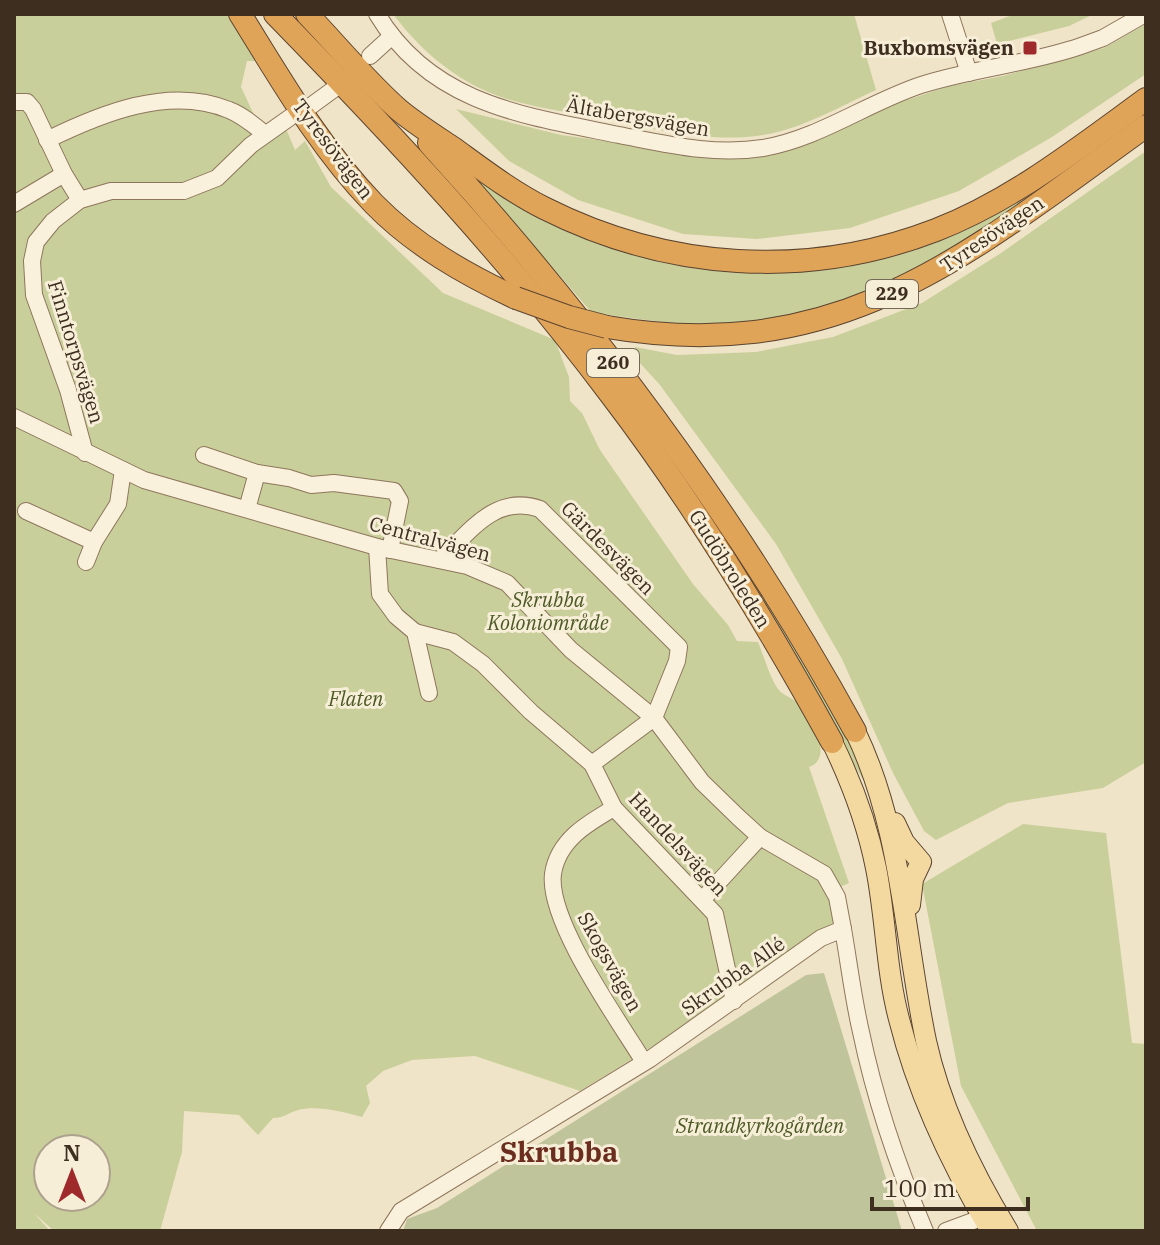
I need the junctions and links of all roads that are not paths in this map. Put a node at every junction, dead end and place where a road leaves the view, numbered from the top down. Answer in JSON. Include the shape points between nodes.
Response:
{"nodes":[{"id":1,"x":240,"y":14,"type":"edge"},
{"id":2,"x":275,"y":14,"type":"edge"},
{"id":3,"x":307,"y":14,"type":"edge"},
{"id":4,"x":377,"y":14,"type":"edge"},
{"id":5,"x":950,"y":14,"type":"edge"},
{"id":6,"x":1145,"y":14,"type":"edge"},
{"id":7,"x":392,"y":36,"type":"junction"},
{"id":8,"x":370,"y":56,"type":"dead end"},
{"id":9,"x":969,"y":73,"type":"junction"},
{"id":10,"x":334,"y":89,"type":"dead end"},
{"id":11,"x":1146,"y":99,"type":"edge"},
{"id":12,"x":14,"y":102,"type":"edge"},
{"id":13,"x":308,"y":108,"type":"dead end"},
{"id":14,"x":399,"y":109,"type":"junction"},
{"id":15,"x":292,"y":116,"type":"dead end"},
{"id":16,"x":1146,"y":126,"type":"edge"},
{"id":17,"x":265,"y":134,"type":"junction"},
{"id":18,"x":47,"y":140,"type":"junction"},
{"id":19,"x":64,"y":174,"type":"junction"},
{"id":20,"x":80,"y":200,"type":"junction"},
{"id":21,"x":14,"y":204,"type":"edge"},
{"id":22,"x":14,"y":417,"type":"edge"},
{"id":23,"x":85,"y":453,"type":"junction"},
{"id":24,"x":204,"y":455,"type":"dead end"},
{"id":25,"x":123,"y":470,"type":"junction"},
{"id":26,"x":257,"y":473,"type":"junction"},
{"id":27,"x":247,"y":509,"type":"junction"},
{"id":28,"x":26,"y":511,"type":"dead end"},
{"id":29,"x":94,"y":542,"type":"junction"},
{"id":30,"x":384,"y":548,"type":"junction"},
{"id":31,"x":440,"y":560,"type":"junction"},
{"id":32,"x":86,"y":562,"type":"dead end"},
{"id":33,"x":415,"y":632,"type":"junction"},
{"id":34,"x":429,"y":693,"type":"dead end"},
{"id":35,"x":654,"y":718,"type":"junction"},
{"id":36,"x":855,"y":731,"type":"joint"},
{"id":37,"x":832,"y":742,"type":"joint"},
{"id":38,"x":592,"y":764,"type":"junction"},
{"id":39,"x":873,"y":773,"type":"junction"},
{"id":40,"x":861,"y":807,"type":"junction"},
{"id":41,"x":614,"y":808,"type":"junction"},
{"id":42,"x":760,"y":837,"type":"junction"},
{"id":43,"x":921,"y":862,"type":"junction"},
{"id":44,"x":898,"y":866,"type":"junction"},
{"id":45,"x":703,"y":899,"type":"junction"},
{"id":46,"x":843,"y":929,"type":"junction"},
{"id":47,"x":908,"y":933,"type":"junction"},
{"id":48,"x":734,"y":1001,"type":"junction"},
{"id":49,"x":644,"y":1062,"type":"junction"},
{"id":50,"x":989,"y":1218,"type":"edge"},
{"id":51,"x":388,"y":1231,"type":"edge"},
{"id":52,"x":925,"y":1231,"type":"edge"},
{"id":53,"x":946,"y":1231,"type":"edge"},
{"id":54,"x":1008,"y":1231,"type":"edge"}],
"edges":[{"from":1,"to":16,"type":"highway","name":"Tyresövägen","number":"229","bridge":true,"via":[[339,165],[375,205],[424,246],[516,298],[607,327],[670,335],[741,335],[792,327],[867,305],[963,255]]},
{"from":2,"to":37,"type":"highway","name":"Gudöbroleden","number":"260","via":[[479,231],[612,396],[720,551]]},
{"from":3,"to":14,"type":"highway","name":"Tyresövägen","number":"229"},
{"from":4,"to":7,"type":"street","name":"Ältabergsvägen"},
{"from":5,"to":9,"type":"street"},
{"from":6,"to":9,"type":"street","name":"Ältabergsvägen","via":[[1063,53]]},
{"from":7,"to":8,"type":"street"},
{"from":7,"to":9,"type":"street","name":"Ältabergsvägen","via":[[425,68],[485,104],[701,150],[784,143],[907,90]]},
{"from":10,"to":13,"type":"street"},
{"from":11,"to":14,"type":"highway","name":"Tyresövägen","number":"229","via":[[1029,181],[938,229],[865,252],[785,262],[702,259],[608,236],[529,199]]},
{"from":12,"to":18,"type":"street","via":[[27,102]]},
{"from":14,"to":36,"type":"highway","name":"Gudöbroleden","number":"260","via":[[541,271],[656,420],[770,586]]},
{"from":15,"to":17,"type":"street","name":"Finntorpsvägen"},
{"from":17,"to":18,"type":"street","via":[[232,111],[174,102],[95,117]]},
{"from":17,"to":20,"type":"street","name":"Finntorpsvägen","via":[[217,178],[184,191],[111,191]]},
{"from":18,"to":19,"type":"street"},
{"from":19,"to":20,"type":"street"},
{"from":19,"to":21,"type":"street"},
{"from":20,"to":23,"type":"street","name":"Finntorpsvägen","via":[[36,242],[32,261],[34,295]]},
{"from":22,"to":23,"type":"street","name":"Centralvägen"},
{"from":23,"to":25,"type":"street","name":"Centralvägen"},
{"from":24,"to":26,"type":"street"},
{"from":25,"to":27,"type":"street","name":"Centralvägen"},
{"from":25,"to":29,"type":"street","via":[[118,504]]},
{"from":26,"to":27,"type":"street"},
{"from":26,"to":30,"type":"street","via":[[311,485],[394,491],[400,501]]},
{"from":27,"to":30,"type":"street","name":"Centralvägen"},
{"from":28,"to":29,"type":"street"},
{"from":29,"to":32,"type":"street"},
{"from":30,"to":31,"type":"street","name":"Centralvägen"},
{"from":30,"to":33,"type":"street","via":[[380,594]]},
{"from":31,"to":35,"type":"street","name":"Centralvägen","via":[[507,583],[571,650]]},
{"from":31,"to":35,"type":"street","name":"Gärdesvägen","via":[[495,510],[513,504],[540,509],[679,647]]},
{"from":33,"to":34,"type":"street"},
{"from":33,"to":38,"type":"street","name":"Handelsvägen","via":[[453,642],[483,664]]},
{"from":35,"to":38,"type":"street"},
{"from":35,"to":42,"type":"street","name":"Centralvägen","via":[[702,782]]},
{"from":36,"to":39,"type":"main road","name":"Gudöbroleden","number":"260"},
{"from":37,"to":40,"type":"main road","name":"Gudöbroleden","number":"260"},
{"from":38,"to":41,"type":"street","name":"Handelsvägen"},
{"from":39,"to":43,"type":"main road","via":[[904,842]]},
{"from":39,"to":44,"type":"main road","name":"Gudöbroleden","number":"260"},
{"from":40,"to":44,"type":"main road","via":[[882,855]]},
{"from":40,"to":50,"type":"main road","name":"Gudöbroleden","number":"260","via":[[899,1020],[923,1097],[952,1164]]},
{"from":41,"to":45,"type":"street","name":"Handelsvägen"},
{"from":41,"to":49,"type":"street","name":"Skogsvägen","via":[[580,828],[562,850],[553,873],[554,893],[579,954]]},
{"from":42,"to":45,"type":"street"},
{"from":42,"to":46,"type":"street","name":"Centralvägen","via":[[824,874],[837,897]]},
{"from":43,"to":44,"type":"main road"},
{"from":43,"to":47,"type":"main road","via":[[911,888]]},
{"from":44,"to":47,"type":"main road","name":"Gudöbroleden","number":"260"},
{"from":45,"to":48,"type":"street","name":"Handelsvägen","via":[[715,914]]},
{"from":46,"to":48,"type":"street","name":"Skrubba Allé","via":[[821,938]]},
{"from":46,"to":52,"type":"street","via":[[864,1047]]},
{"from":47,"to":50,"type":"main road","name":"Gudöbroleden","number":"260","via":[[940,1094]]},
{"from":48,"to":49,"type":"street","name":"Skrubba Allé"},
{"from":49,"to":51,"type":"street","name":"Skrubba Allé","via":[[401,1211]]},
{"from":50,"to":53,"type":"street"},
{"from":50,"to":54,"type":"main road","name":"Gudöbroleden","number":"260"}]}
